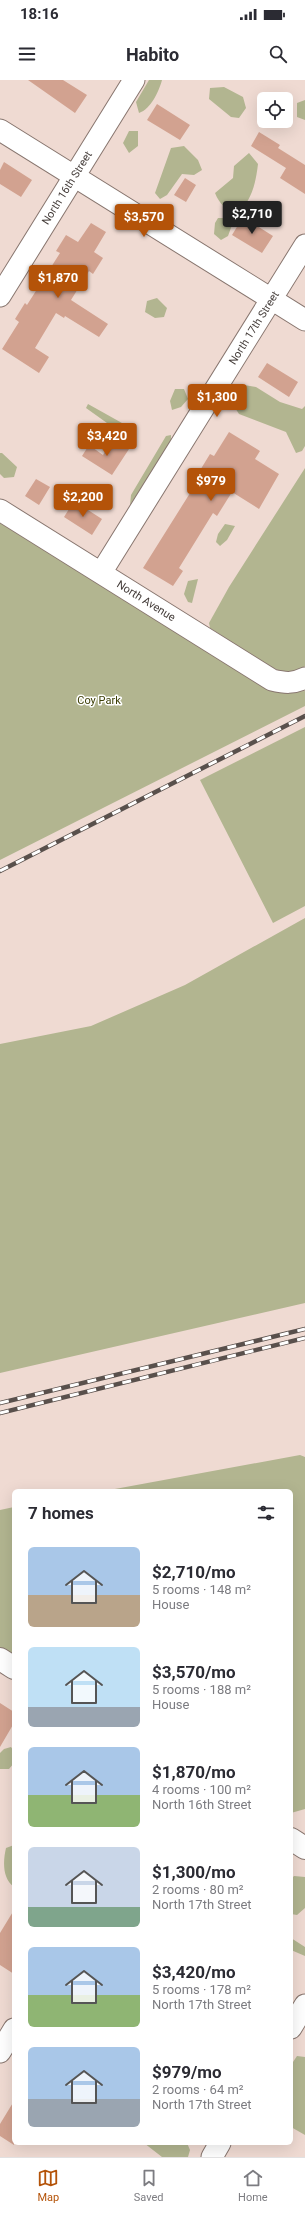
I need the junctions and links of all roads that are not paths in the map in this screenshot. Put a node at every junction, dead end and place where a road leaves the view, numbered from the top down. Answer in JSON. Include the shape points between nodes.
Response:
{"nodes":[{"id":1,"x":134,"y":80,"type":"edge"},
{"id":2,"x":0,"y":130,"type":"edge"},
{"id":3,"x":74,"y":176,"type":"junction"},
{"id":4,"x":305,"y":246,"type":"edge"},
{"id":5,"x":0,"y":296,"type":"edge"},
{"id":6,"x":272,"y":299,"type":"junction"},
{"id":7,"x":305,"y":320,"type":"edge"},
{"id":8,"x":0,"y":510,"type":"edge"},
{"id":9,"x":101,"y":573,"type":"junction"},
{"id":10,"x":300,"y":681,"type":"edge"},
{"id":11,"x":0,"y":1659,"type":"edge"},
{"id":12,"x":12,"y":1667,"type":"edge"},
{"id":13,"x":293,"y":1840,"type":"edge"},
{"id":14,"x":305,"y":1848,"type":"edge"},
{"id":15,"x":305,"y":2005,"type":"edge"},
{"id":16,"x":293,"y":2025,"type":"edge"},
{"id":17,"x":12,"y":2032,"type":"edge"},
{"id":18,"x":0,"y":2052,"type":"edge"},
{"id":19,"x":219,"y":2145,"type":"edge"},
{"id":20,"x":212,"y":2157,"type":"edge"}],
"edges":[{"from":1,"to":3,"type":"street","name":"North 16th Street"},
{"from":2,"to":3,"type":"street"},
{"from":3,"to":5,"type":"street","name":"North 16th Street"},
{"from":3,"to":6,"type":"street"},
{"from":4,"to":6,"type":"street","name":"North 17th Street"},
{"from":6,"to":7,"type":"street"},
{"from":6,"to":9,"type":"street","name":"North 17th Street"},
{"from":8,"to":9,"type":"street","name":"North Avenue"},
{"from":9,"to":10,"type":"street","name":"North Avenue","via":[[272,680],[284,683]]},
{"from":11,"to":12,"type":"main road"},
{"from":13,"to":14,"type":"main road"},
{"from":15,"to":16,"type":"street"},
{"from":17,"to":18,"type":"street"},
{"from":19,"to":20,"type":"street"}]}
